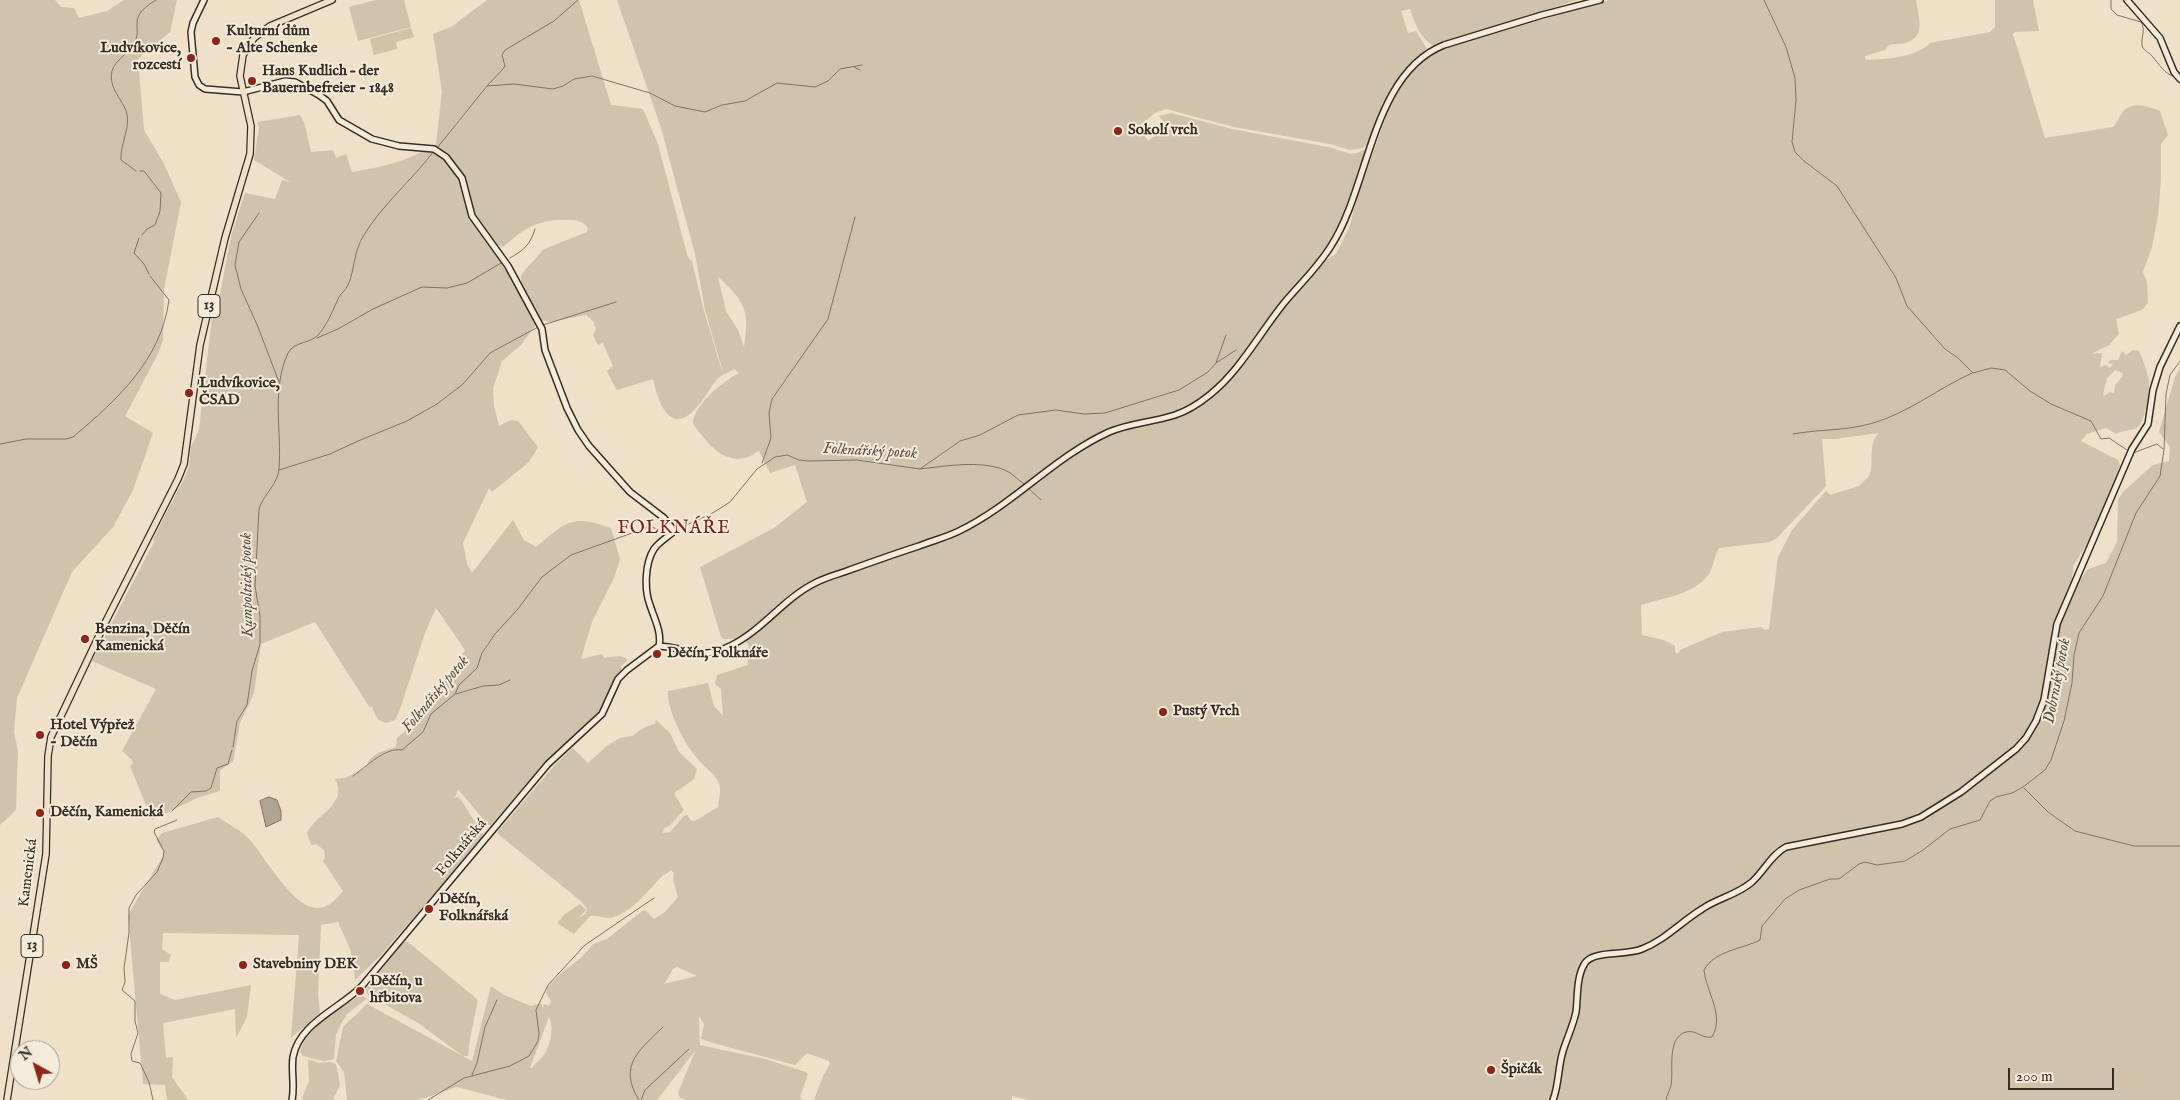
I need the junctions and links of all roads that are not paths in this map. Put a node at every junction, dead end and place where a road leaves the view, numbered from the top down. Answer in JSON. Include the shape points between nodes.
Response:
{"nodes":[{"id":1,"x":204,"y":0,"type":"edge"},
{"id":2,"x":332,"y":0,"type":"edge"},
{"id":3,"x":1600,"y":0,"type":"edge"},
{"id":4,"x":2127,"y":0,"type":"edge"},
{"id":5,"x":2180,"y":79,"type":"edge"},
{"id":6,"x":243,"y":92,"type":"junction"},
{"id":7,"x":2180,"y":326,"type":"edge"},
{"id":8,"x":659,"y":646,"type":"junction"},
{"id":9,"x":8,"y":1100,"type":"edge"},
{"id":10,"x":292,"y":1100,"type":"edge"},
{"id":11,"x":1553,"y":1100,"type":"edge"}],
"edges":[{"from":1,"to":6,"type":"street","via":[[192,23],[195,77],[205,89]]},
{"from":2,"to":6,"type":"main road","number":"13","via":[[276,23],[254,38],[241,61]]},
{"from":3,"to":8,"type":"street","via":[[1542,14],[1444,45],[1430,50],[1415,62],[1393,92],[1348,215],[1332,245],[1237,368],[1198,403],[1176,415],[1110,432],[958,532],[816,582],[795,594],[763,624],[730,646],[702,655]]},
{"from":4,"to":5,"type":"street","via":[[2160,38]]},
{"from":6,"to":8,"type":"street","via":[[285,81],[295,82],[319,95],[339,120],[372,139],[398,146],[434,149],[455,168],[462,178],[472,216],[508,266],[542,329],[545,350],[578,430],[588,446],[630,492],[672,528],[672,533],[655,547],[649,560],[645,588],[656,622]]},
{"from":6,"to":9,"type":"main road","name":"Kamenická","number":"13","via":[[251,126],[250,154],[225,238],[200,345],[186,455],[178,479],[49,741],[46,854]]},
{"from":7,"to":11,"type":"street","via":[[2160,367],[2148,424],[2132,449],[2057,624],[2044,700],[2026,738],[1961,792],[1921,817],[1902,824],[1786,847],[1752,882],[1703,908],[1660,940],[1628,953],[1591,957],[1581,972],[1576,1012],[1561,1057]]},
{"from":8,"to":10,"type":"street","name":"Folknářská","via":[[618,679],[602,714],[548,764],[362,986],[306,1032],[293,1057]]}]}
